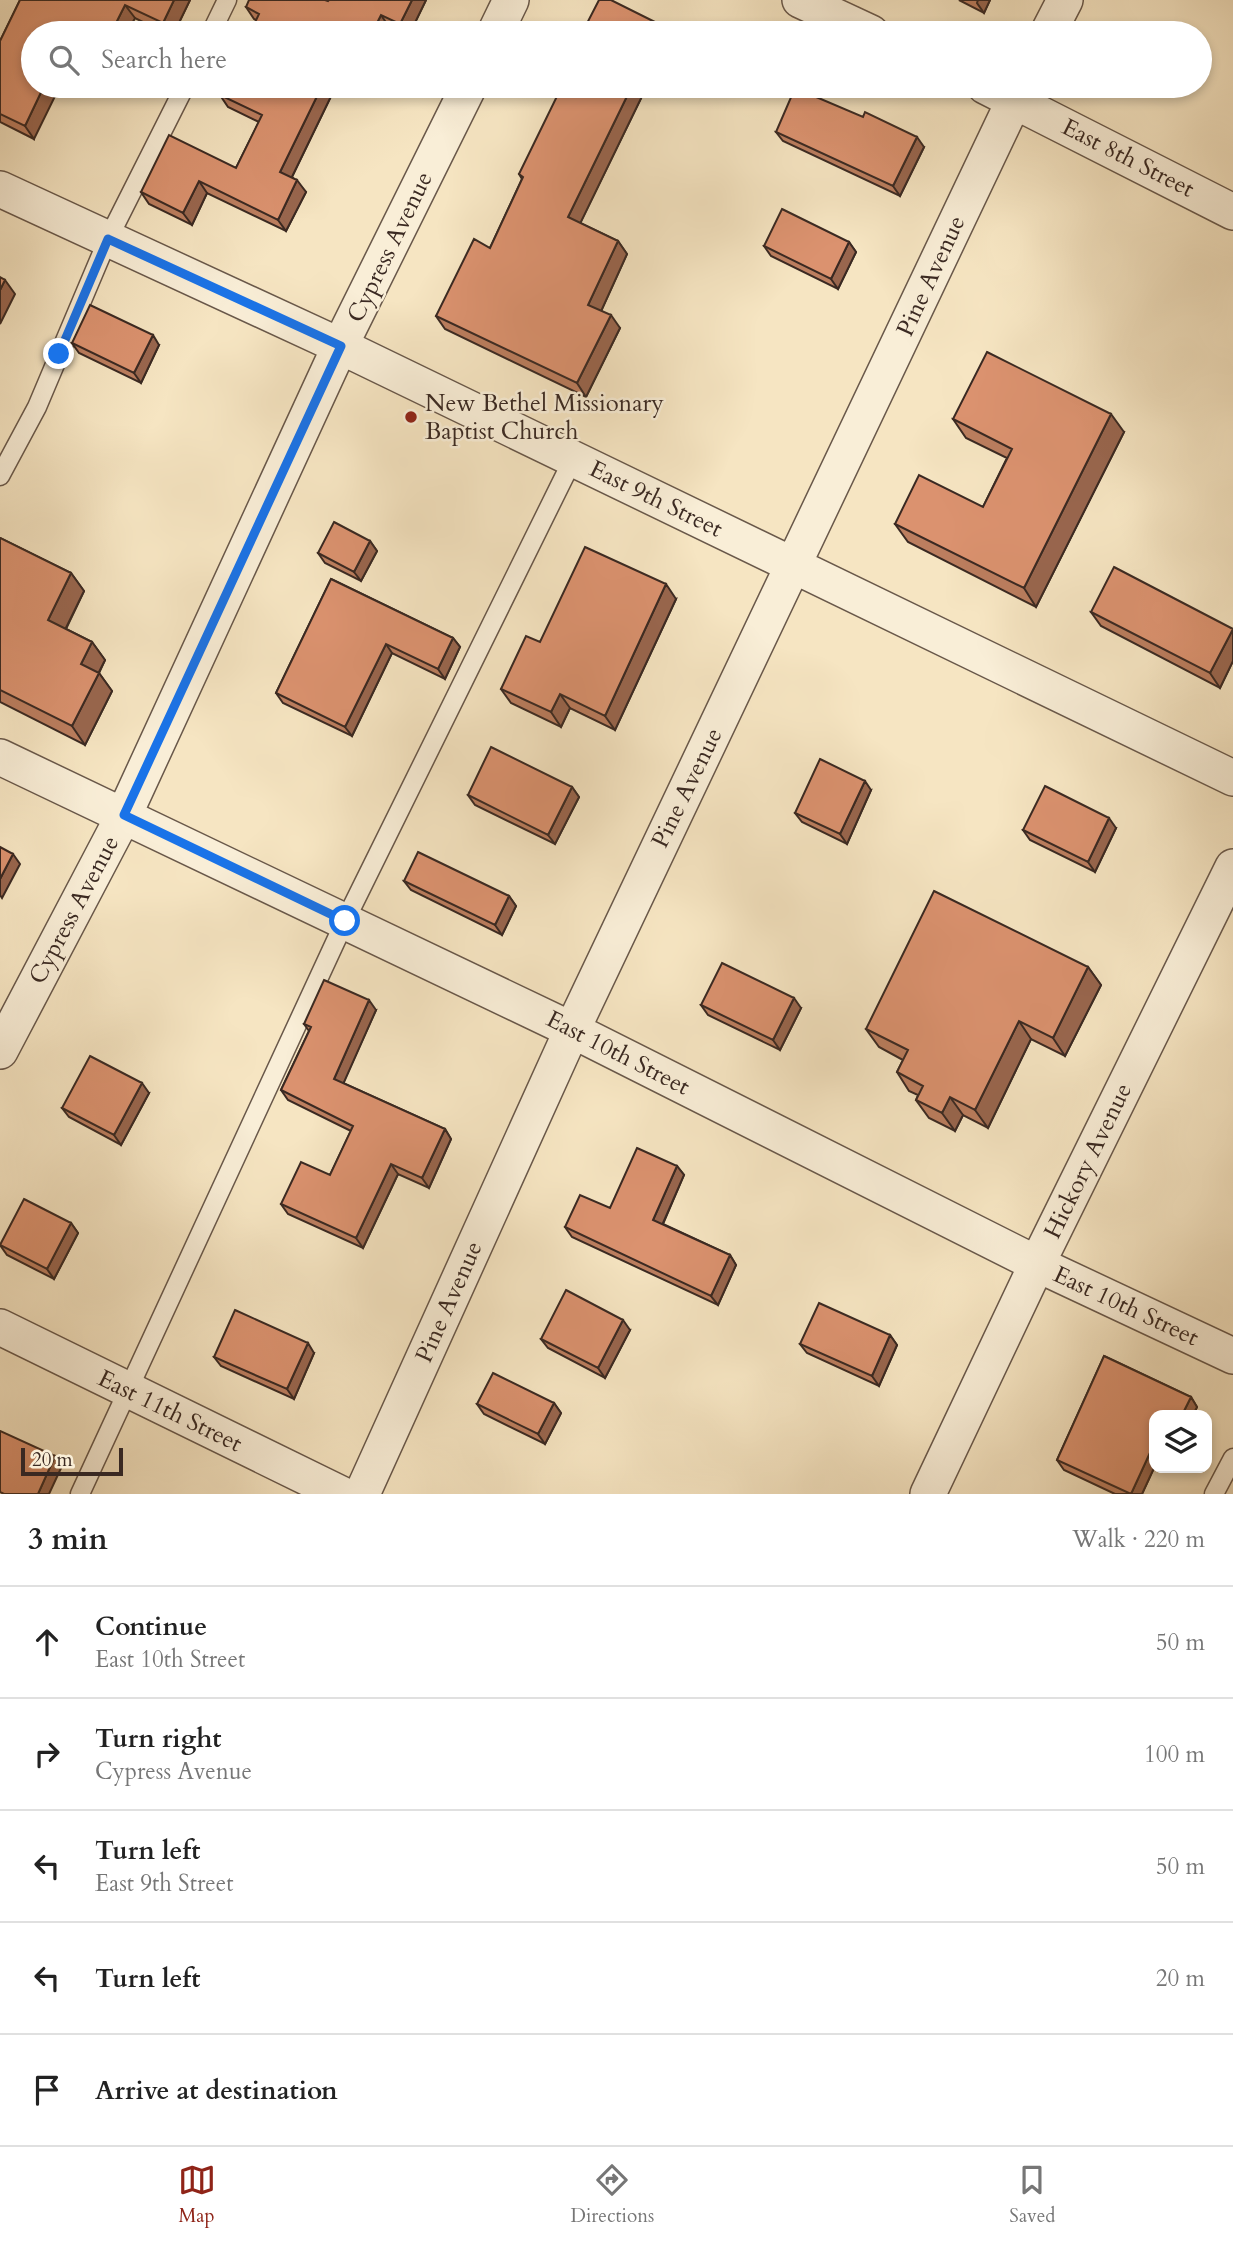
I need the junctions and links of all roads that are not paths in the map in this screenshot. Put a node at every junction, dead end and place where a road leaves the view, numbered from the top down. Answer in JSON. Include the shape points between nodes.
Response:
{"nodes":[{"id":1,"x":228,"y":0,"type":"edge"},
{"id":2,"x":511,"y":0,"type":"edge"},
{"id":3,"x":1065,"y":0,"type":"edge"},
{"id":4,"x":805,"y":1,"type":"edge"},
{"id":5,"x":217,"y":21,"type":"edge"},
{"id":6,"x":501,"y":21,"type":"edge"},
{"id":7,"x":847,"y":21,"type":"edge"},
{"id":8,"x":1054,"y":21,"type":"edge"},
{"id":9,"x":179,"y":98,"type":"edge"},
{"id":10,"x":463,"y":98,"type":"edge"},
{"id":11,"x":1003,"y":98,"type":"edge"},
{"id":12,"x":1022,"y":98,"type":"edge"},
{"id":13,"x":0,"y":190,"type":"edge"},
{"id":14,"x":1233,"y":212,"type":"edge"},
{"id":15,"x":108,"y":239,"type":"junction"},
{"id":16,"x":341,"y":346,"type":"junction"},
{"id":17,"x":573,"y":459,"type":"junction"},
{"id":18,"x":0,"y":476,"type":"edge"},
{"id":19,"x":794,"y":566,"type":"junction"},
{"id":20,"x":0,"y":757,"type":"edge"},
{"id":21,"x":1233,"y":778,"type":"edge"},
{"id":22,"x":124,"y":815,"type":"junction"},
{"id":23,"x":1233,"y":867,"type":"edge"},
{"id":24,"x":345,"y":921,"type":"junction"},
{"id":25,"x":572,"y":1030,"type":"junction"},
{"id":26,"x":0,"y":1051,"type":"edge"},
{"id":27,"x":1037,"y":1264,"type":"junction"},
{"id":28,"x":0,"y":1327,"type":"edge"},
{"id":29,"x":1233,"y":1356,"type":"edge"},
{"id":30,"x":130,"y":1391,"type":"junction"},
{"id":31,"x":1233,"y":1458,"type":"edge"},
{"id":32,"x":80,"y":1494,"type":"edge"},
{"id":33,"x":341,"y":1494,"type":"edge"},
{"id":34,"x":362,"y":1494,"type":"edge"},
{"id":35,"x":928,"y":1494,"type":"edge"},
{"id":36,"x":1214,"y":1494,"type":"edge"}],
"edges":[{"from":1,"to":5,"type":"lane"},
{"from":2,"to":6,"type":"street"},
{"from":3,"to":8,"type":"street"},
{"from":4,"to":7,"type":"street"},
{"from":9,"to":15,"type":"lane"},
{"from":10,"to":16,"type":"street","name":"Cypress Avenue"},
{"from":11,"to":19,"type":"street","name":"Pine Avenue"},
{"from":12,"to":14,"type":"street","name":"East 8th Street"},
{"from":13,"to":15,"type":"street","name":"East 9th Street"},
{"from":15,"to":16,"type":"street","name":"East 9th Street"},
{"from":15,"to":18,"type":"lane","via":[[37,407]]},
{"from":16,"to":17,"type":"street","name":"East 9th Street"},
{"from":16,"to":22,"type":"street","name":"Cypress Avenue"},
{"from":17,"to":19,"type":"street","name":"East 9th Street"},
{"from":17,"to":24,"type":"lane"},
{"from":19,"to":21,"type":"street","name":"East 9th Street"},
{"from":19,"to":25,"type":"street","name":"Pine Avenue"},
{"from":20,"to":22,"type":"street","name":"East 10th Street"},
{"from":22,"to":24,"type":"street","name":"East 10th Street"},
{"from":22,"to":26,"type":"street","name":"Cypress Avenue"},
{"from":23,"to":27,"type":"street","name":"Hickory Avenue"},
{"from":24,"to":25,"type":"street","name":"East 10th Street"},
{"from":24,"to":30,"type":"lane"},
{"from":25,"to":27,"type":"street","name":"East 10th Street"},
{"from":25,"to":34,"type":"street","name":"Pine Avenue"},
{"from":27,"to":29,"type":"street","name":"East 10th Street"},
{"from":27,"to":35,"type":"street","name":"Hickory Avenue"},
{"from":28,"to":30,"type":"street","name":"East 11th Street"},
{"from":30,"to":32,"type":"lane"},
{"from":30,"to":33,"type":"street","name":"East 11th Street"},
{"from":31,"to":36,"type":"lane"}]}
